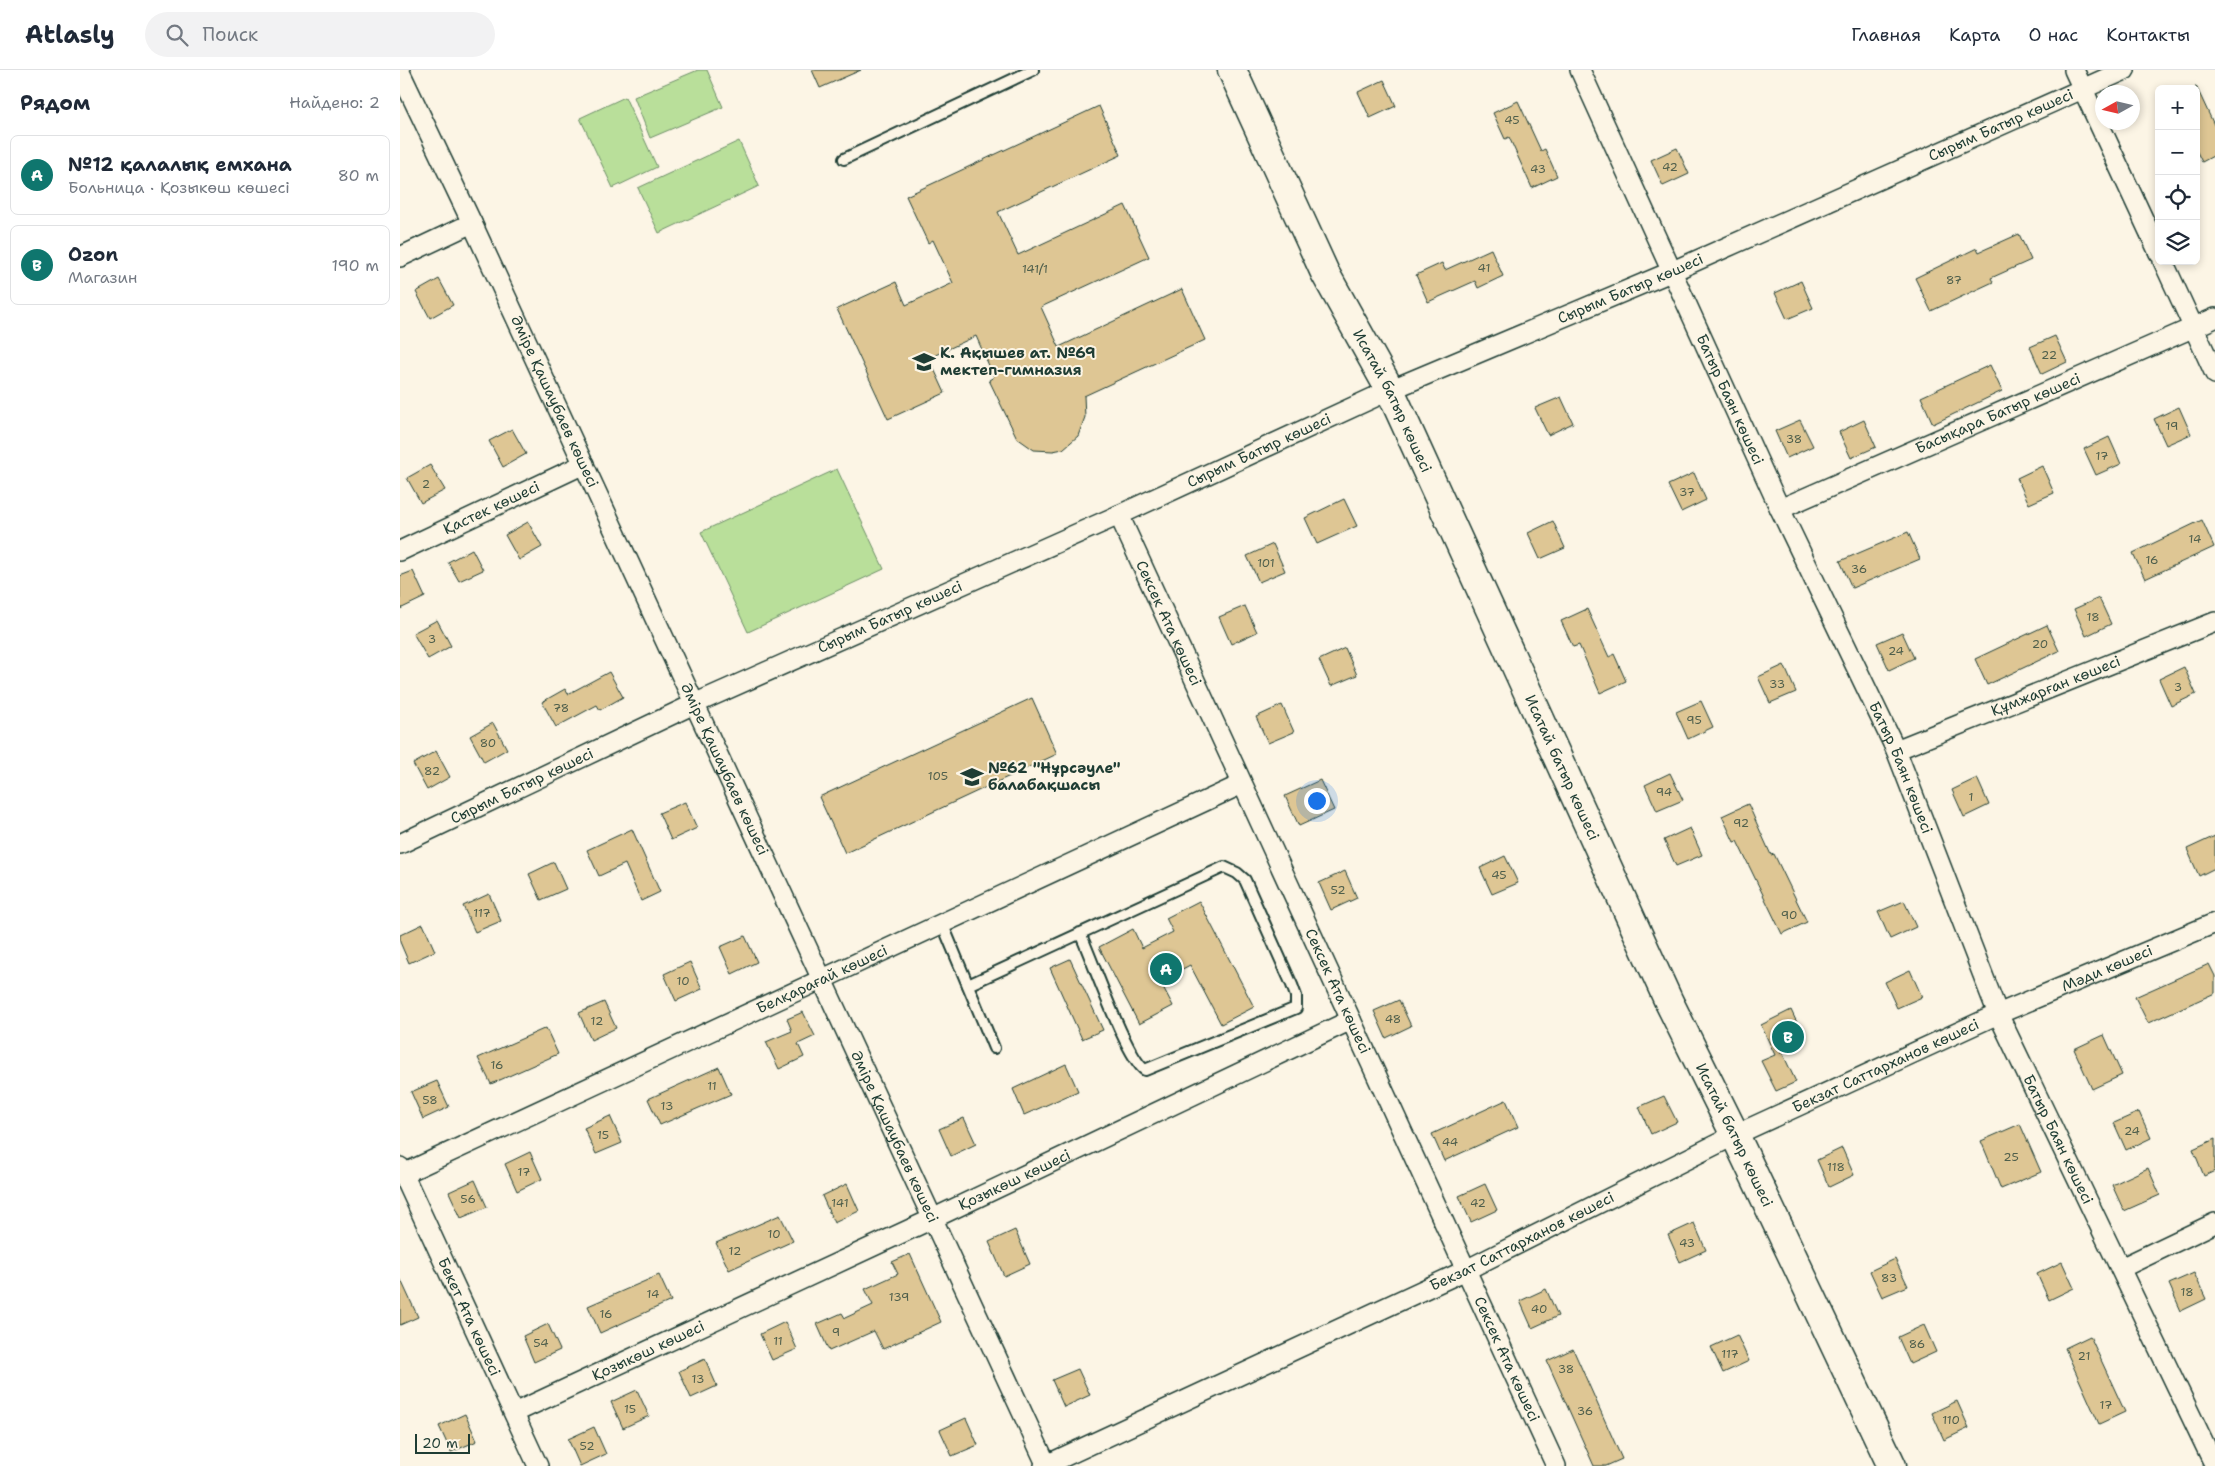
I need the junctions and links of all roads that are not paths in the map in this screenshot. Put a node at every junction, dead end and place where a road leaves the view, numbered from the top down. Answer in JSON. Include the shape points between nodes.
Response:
{"nodes":[{"id":1,"x":1033,"y":70,"type":"edge"},
{"id":2,"x":1232,"y":70,"type":"edge"},
{"id":3,"x":1580,"y":70,"type":"edge"},
{"id":4,"x":2074,"y":70,"type":"edge"},
{"id":5,"x":2125,"y":70,"type":"edge"},
{"id":6,"x":400,"y":72,"type":"edge"},
{"id":7,"x":2083,"y":90,"type":"junction"},
{"id":8,"x":844,"y":159,"type":"dead end"},
{"id":9,"x":472,"y":223,"type":"junction"},
{"id":10,"x":2155,"y":243,"type":"edge"},
{"id":11,"x":400,"y":257,"type":"edge"},
{"id":12,"x":2165,"y":265,"type":"edge"},
{"id":13,"x":1673,"y":270,"type":"junction"},
{"id":14,"x":2215,"y":318,"type":"edge"},
{"id":15,"x":2193,"y":326,"type":"junction"},
{"id":16,"x":2215,"y":374,"type":"edge"},
{"id":17,"x":1390,"y":390,"type":"junction"},
{"id":18,"x":584,"y":464,"type":"junction"},
{"id":19,"x":1780,"y":509,"type":"junction"},
{"id":20,"x":1119,"y":515,"type":"junction"},
{"id":21,"x":400,"y":551,"type":"edge"},
{"id":22,"x":2215,"y":622,"type":"edge"},
{"id":23,"x":694,"y":704,"type":"junction"},
{"id":24,"x":1896,"y":750,"type":"junction"},
{"id":25,"x":1242,"y":784,"type":"junction"},
{"id":26,"x":400,"y":844,"type":"edge"},
{"id":27,"x":942,"y":923,"type":"junction"},
{"id":28,"x":2215,"y":923,"type":"edge"},
{"id":29,"x":1080,"y":933,"type":"junction"},
{"id":30,"x":820,"y":979,"type":"junction"},
{"id":31,"x":968,"y":985,"type":"junction"},
{"id":32,"x":1998,"y":1014,"type":"junction"},
{"id":33,"x":1351,"y":1020,"type":"junction"},
{"id":34,"x":994,"y":1048,"type":"dead end"},
{"id":35,"x":1735,"y":1135,"type":"junction"},
{"id":36,"x":402,"y":1170,"type":"edge"},
{"id":37,"x":932,"y":1219,"type":"junction"},
{"id":38,"x":2215,"y":1223,"type":"edge"},
{"id":39,"x":2122,"y":1268,"type":"junction"},
{"id":40,"x":1464,"y":1271,"type":"junction"},
{"id":41,"x":514,"y":1413,"type":"junction"},
{"id":42,"x":538,"y":1466,"type":"edge"},
{"id":43,"x":1046,"y":1466,"type":"edge"},
{"id":44,"x":1556,"y":1466,"type":"edge"},
{"id":45,"x":1892,"y":1466,"type":"edge"},
{"id":46,"x":2215,"y":1466,"type":"edge"}],
"edges":[{"from":1,"to":8,"type":"lane"},
{"from":2,"to":17,"type":"street","name":"Исатай батыр көшесі","via":[[1325,273]]},
{"from":3,"to":13,"type":"street","name":"Батыр Баян көшесі"},
{"from":4,"to":7,"type":"street"},
{"from":5,"to":7,"type":"street","name":"Сырым Батыр көшесі"},
{"from":6,"to":9,"type":"street","name":"Әміре Қашаубаев көшесі"},
{"from":7,"to":10,"type":"street"},
{"from":7,"to":13,"type":"street","name":"Сырым Батыр көшесі"},
{"from":9,"to":11,"type":"street"},
{"from":9,"to":18,"type":"street","name":"Әміре Қашаубаев көшесі"},
{"from":12,"to":15,"type":"street"},
{"from":13,"to":17,"type":"street","name":"Сырым Батыр көшесі"},
{"from":13,"to":19,"type":"street","name":"Батыр Баян көшесі"},
{"from":14,"to":15,"type":"street","name":"Басықара Батыр көшесі"},
{"from":15,"to":16,"type":"street"},
{"from":15,"to":19,"type":"street","name":"Басықара Батыр көшесі"},
{"from":17,"to":20,"type":"street","name":"Сырым Батыр көшесі"},
{"from":17,"to":35,"type":"street","name":"Исатай батыр көшесі","via":[[1669,1002]]},
{"from":18,"to":21,"type":"street","name":"Қастек көшесі"},
{"from":18,"to":23,"type":"street","name":"Әміре Қашаубаев көшесі"},
{"from":19,"to":24,"type":"street","name":"Батыр Баян көшесі"},
{"from":20,"to":23,"type":"street","name":"Сырым Батыр көшесі"},
{"from":20,"to":25,"type":"street","name":"Сексек Ата көшесі"},
{"from":22,"to":24,"type":"street","name":"Құмжарған көшесі"},
{"from":23,"to":26,"type":"street","name":"Сырым Батыр көшесі"},
{"from":23,"to":30,"type":"street","name":"Әміре Қашаубаев көшесі"},
{"from":24,"to":32,"type":"street","name":"Батыр Баян көшесі"},
{"from":25,"to":27,"type":"street","name":"Белқарағай көшесі"},
{"from":25,"to":33,"type":"street","name":"Сексек Ата көшесі"},
{"from":27,"to":30,"type":"street","name":"Белқарағай көшесі"},
{"from":27,"to":31,"type":"lane"},
{"from":28,"to":32,"type":"street","name":"Мәди көшесі"},
{"from":29,"to":29,"type":"lane","via":[[1128,1046],[1138,1066],[1145,1070],[1296,1008],[1292,985],[1245,880],[1224,867]]},
{"from":29,"to":31,"type":"lane"},
{"from":30,"to":36,"type":"street","name":"Белқарағай көшесі"},
{"from":30,"to":37,"type":"street","name":"Әміре Қашаубаев көшесі"},
{"from":31,"to":34,"type":"lane"},
{"from":32,"to":35,"type":"street","name":"Бекзат Саттарханов көшесі"},
{"from":32,"to":39,"type":"street","name":"Батыр Баян көшесі"},
{"from":33,"to":37,"type":"street","name":"Қозыкөш көшесі"},
{"from":33,"to":40,"type":"street","name":"Сексек Ата көшесі"},
{"from":35,"to":40,"type":"street","name":"Бекзат Саттарханов көшесі"},
{"from":35,"to":45,"type":"street","name":"Исатай батыр көшесі"},
{"from":36,"to":41,"type":"street","name":"Бекет Ата көшесі"},
{"from":37,"to":41,"type":"street","name":"Қозыкөш көшесі"},
{"from":37,"to":43,"type":"street","name":"Әміре Қашаубаев көшесі"},
{"from":38,"to":39,"type":"street"},
{"from":39,"to":46,"type":"street","name":"Батыр Баян көшесі"},
{"from":40,"to":43,"type":"street","name":"Бекзат Саттарханов көшесі"},
{"from":40,"to":44,"type":"street","name":"Сексек Ата көшесі"},
{"from":41,"to":42,"type":"street","name":"Бекет Ата көшесі"}]}
